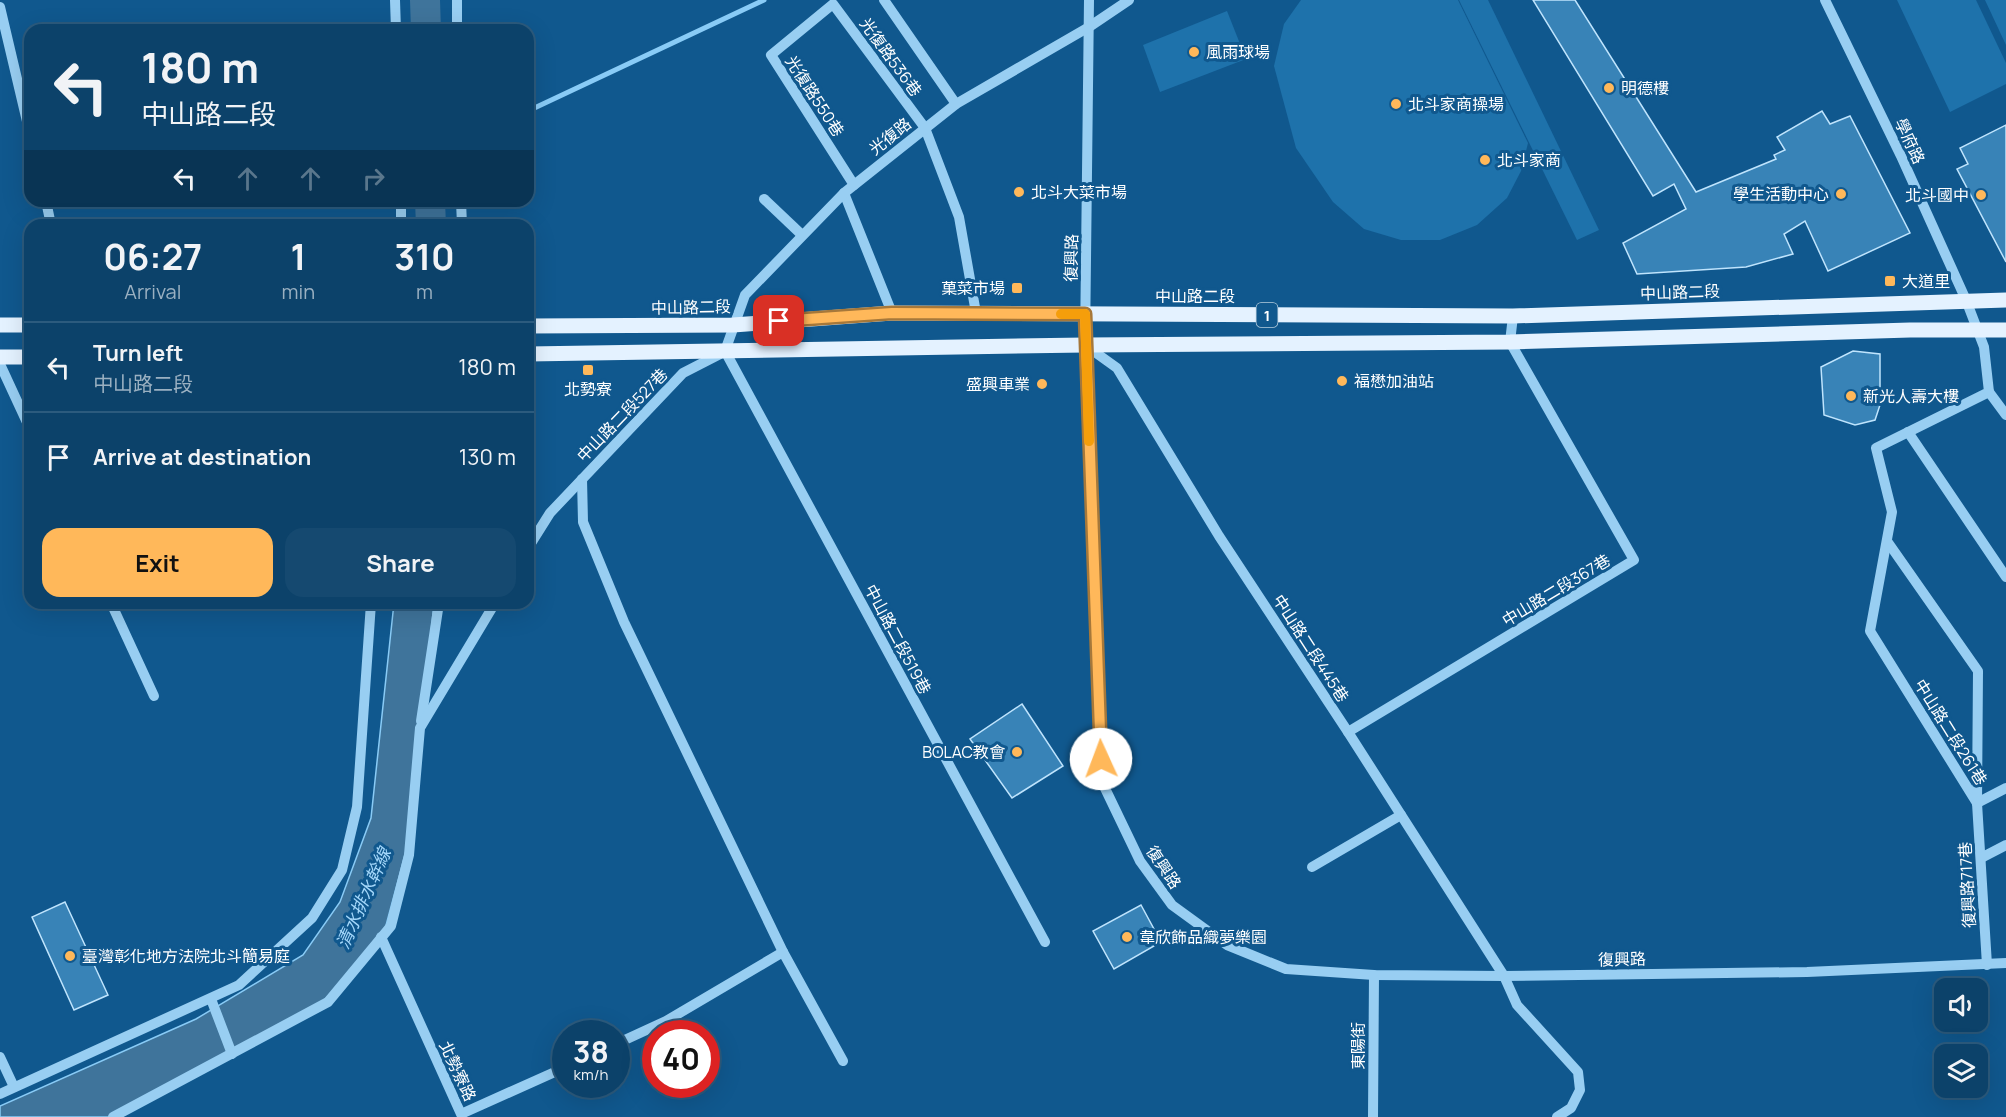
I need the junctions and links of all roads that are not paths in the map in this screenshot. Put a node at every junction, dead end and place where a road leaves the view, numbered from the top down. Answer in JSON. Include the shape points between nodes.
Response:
{"nodes":[{"id":1,"x":395,"y":0,"type":"edge"},
{"id":2,"x":457,"y":0,"type":"edge"},
{"id":3,"x":884,"y":0,"type":"edge"},
{"id":4,"x":1089,"y":0,"type":"edge"},
{"id":5,"x":1129,"y":0,"type":"edge"},
{"id":6,"x":1825,"y":0,"type":"edge"},
{"id":7,"x":833,"y":4,"type":"joint"},
{"id":8,"x":0,"y":7,"type":"edge"},
{"id":9,"x":396,"y":24,"type":"edge"},
{"id":10,"x":458,"y":24,"type":"edge"},
{"id":11,"x":1089,"y":27,"type":"junction"},
{"id":12,"x":956,"y":104,"type":"junction"},
{"id":13,"x":24,"y":109,"type":"edge"},
{"id":14,"x":924,"y":128,"type":"junction"},
{"id":15,"x":854,"y":185,"type":"junction"},
{"id":16,"x":844,"y":193,"type":"junction"},
{"id":17,"x":764,"y":199,"type":"dead end"},
{"id":18,"x":802,"y":236,"type":"junction"},
{"id":19,"x":1966,"y":300,"type":"junction"},
{"id":20,"x":2006,"y":300,"type":"edge"},
{"id":21,"x":892,"y":313,"type":"junction"},
{"id":22,"x":976,"y":313,"type":"junction"},
{"id":23,"x":1085,"y":314,"type":"junction"},
{"id":24,"x":1513,"y":316,"type":"junction"},
{"id":25,"x":733,"y":325,"type":"junction"},
{"id":26,"x":0,"y":326,"type":"edge"},
{"id":27,"x":24,"y":326,"type":"edge"},
{"id":28,"x":534,"y":326,"type":"edge"},
{"id":29,"x":1977,"y":330,"type":"junction"},
{"id":30,"x":2006,"y":330,"type":"edge"},
{"id":31,"x":1510,"y":342,"type":"junction"},
{"id":32,"x":1085,"y":345,"type":"junction"},
{"id":33,"x":725,"y":351,"type":"junction"},
{"id":34,"x":534,"y":354,"type":"edge"},
{"id":35,"x":0,"y":357,"type":"edge"},
{"id":36,"x":24,"y":357,"type":"edge"},
{"id":37,"x":0,"y":364,"type":"edge"},
{"id":38,"x":1989,"y":392,"type":"junction"},
{"id":39,"x":2006,"y":415,"type":"edge"},
{"id":40,"x":24,"y":416,"type":"edge"},
{"id":41,"x":1908,"y":432,"type":"junction"},
{"id":42,"x":582,"y":478,"type":"junction"},
{"id":43,"x":534,"y":538,"type":"edge"},
{"id":44,"x":1887,"y":541,"type":"junction"},
{"id":45,"x":2006,"y":577,"type":"edge"},
{"id":46,"x":114,"y":609,"type":"edge"},
{"id":47,"x":371,"y":609,"type":"edge"},
{"id":48,"x":438,"y":609,"type":"edge"},
{"id":49,"x":491,"y":609,"type":"edge"},
{"id":50,"x":154,"y":696,"type":"dead end"},
{"id":51,"x":420,"y":728,"type":"junction"},
{"id":52,"x":1348,"y":732,"type":"junction"},
{"id":53,"x":2006,"y":788,"type":"edge"},
{"id":54,"x":1977,"y":803,"type":"junction"},
{"id":55,"x":1401,"y":815,"type":"junction"},
{"id":56,"x":2006,"y":845,"type":"edge"},
{"id":57,"x":1981,"y":858,"type":"junction"},
{"id":58,"x":1312,"y":867,"type":"dead end"},
{"id":59,"x":381,"y":937,"type":"junction"},
{"id":60,"x":1045,"y":942,"type":"dead end"},
{"id":61,"x":783,"y":952,"type":"junction"},
{"id":62,"x":2006,"y":963,"type":"edge"},
{"id":63,"x":1987,"y":964,"type":"junction"},
{"id":64,"x":1374,"y":975,"type":"junction"},
{"id":65,"x":1504,"y":976,"type":"junction"},
{"id":66,"x":211,"y":999,"type":"junction"},
{"id":67,"x":630,"y":1038,"type":"edge"},
{"id":68,"x":232,"y":1054,"type":"junction"},
{"id":69,"x":0,"y":1057,"type":"edge"},
{"id":70,"x":843,"y":1061,"type":"dead end"},
{"id":71,"x":552,"y":1072,"type":"edge"},
{"id":72,"x":14,"y":1087,"type":"junction"},
{"id":73,"x":0,"y":1094,"type":"edge"},
{"id":74,"x":113,"y":1117,"type":"edge"},
{"id":75,"x":1373,"y":1117,"type":"edge"},
{"id":76,"x":1557,"y":1117,"type":"edge"}],
"edges":[{"from":1,"to":9,"type":"street"},
{"from":2,"to":10,"type":"street"},
{"from":3,"to":12,"type":"street"},
{"from":4,"to":11,"type":"street","name":"復興路"},
{"from":5,"to":11,"type":"street","name":"光復路"},
{"from":6,"to":19,"type":"street","name":"學府路"},
{"from":7,"to":14,"type":"street","name":"光復路536巷"},
{"from":7,"to":15,"type":"street","name":"光復路550巷","via":[[771,55]]},
{"from":8,"to":13,"type":"street"},
{"from":11,"to":12,"type":"street","name":"光復路"},
{"from":11,"to":23,"type":"street","name":"復興路"},
{"from":12,"to":14,"type":"street","name":"光復路"},
{"from":14,"to":15,"type":"street","name":"光復路"},
{"from":14,"to":22,"type":"street","name":"光復路536巷","via":[[959,217]]},
{"from":15,"to":16,"type":"street","name":"光復路"},
{"from":16,"to":18,"type":"street","name":"光復路"},
{"from":16,"to":21,"type":"street"},
{"from":17,"to":18,"type":"street"},
{"from":18,"to":25,"type":"street","name":"光復路","via":[[745,295]]},
{"from":19,"to":20,"type":"main road","name":"中山路二段","number":"1"},
{"from":19,"to":24,"type":"main road","name":"中山路二段","number":"1"},
{"from":19,"to":29,"type":"street","name":"學府路"},
{"from":21,"to":22,"type":"main road","name":"中山路二段","number":"1"},
{"from":21,"to":25,"type":"main road","name":"中山路二段","number":"1"},
{"from":22,"to":23,"type":"main road","name":"中山路二段","number":"1"},
{"from":23,"to":24,"type":"main road","name":"中山路二段","number":"1"},
{"from":23,"to":32,"type":"street","name":"復興路"},
{"from":24,"to":31,"type":"street"},
{"from":25,"to":28,"type":"main road","name":"中山路二段","number":"1"},
{"from":25,"to":33,"type":"street","name":"光復路"},
{"from":26,"to":27,"type":"main road"},
{"from":29,"to":30,"type":"main road","number":"1"},
{"from":29,"to":31,"type":"main road","number":"1"},
{"from":29,"to":38,"type":"street","via":[[1984,347]]},
{"from":31,"to":32,"type":"main road","number":"1"},
{"from":31,"to":52,"type":"street","name":"中山路二段367巷","via":[[1634,560]]},
{"from":32,"to":33,"type":"main road","number":"1"},
{"from":32,"to":52,"type":"street","name":"中山路二段445巷","via":[[1117,368],[1219,536]]},
{"from":32,"to":64,"type":"street","name":"復興路","via":[[1102,782],[1140,861],[1172,905],[1227,945],[1286,969]]},
{"from":33,"to":34,"type":"main road","number":"1"},
{"from":33,"to":42,"type":"street","name":"中山路二段527巷","via":[[683,373]]},
{"from":33,"to":60,"type":"street","name":"中山路二段519巷"},
{"from":35,"to":36,"type":"main road"},
{"from":37,"to":40,"type":"street"},
{"from":38,"to":39,"type":"street"},
{"from":38,"to":41,"type":"street","name":"中山路二段261巷"},
{"from":41,"to":44,"type":"street","name":"中山路二段261巷","via":[[1876,448],[1892,512]]},
{"from":41,"to":45,"type":"street"},
{"from":42,"to":43,"type":"street","name":"中山路二段527巷","via":[[550,513]]},
{"from":42,"to":61,"type":"street","via":[[583,522],[620,612]]},
{"from":44,"to":54,"type":"street","name":"中山路二段261巷","via":[[1978,671]]},
{"from":44,"to":54,"type":"street","name":"中山路二段261巷","via":[[1870,631]]},
{"from":46,"to":50,"type":"street"},
{"from":47,"to":66,"type":"street","via":[[357,807],[342,870],[312,918],[239,985]]},
{"from":48,"to":51,"type":"street"},
{"from":49,"to":51,"type":"street"},
{"from":51,"to":59,"type":"street","via":[[409,855],[391,926]]},
{"from":52,"to":55,"type":"street","name":"中山路二段445巷"},
{"from":53,"to":54,"type":"street"},
{"from":54,"to":57,"type":"street","name":"復興路717巷"},
{"from":55,"to":58,"type":"street"},
{"from":55,"to":65,"type":"street","name":"中山路二段445巷"},
{"from":56,"to":57,"type":"street"},
{"from":57,"to":63,"type":"street","name":"復興路717巷"},
{"from":59,"to":68,"type":"street","via":[[328,1002]]},
{"from":59,"to":71,"type":"street","name":"北勢寮路","via":[[461,1114]]},
{"from":61,"to":67,"type":"street","via":[[666,1021]]},
{"from":61,"to":70,"type":"street"},
{"from":62,"to":63,"type":"street","name":"復興路"},
{"from":63,"to":65,"type":"street","name":"復興路","via":[[1808,972]]},
{"from":64,"to":65,"type":"street","name":"復興路"},
{"from":64,"to":75,"type":"street","name":"東陽街"},
{"from":65,"to":76,"type":"street","name":"中山路二段445巷","via":[[1517,1005],[1578,1072],[1580,1090],[1571,1108]]},
{"from":66,"to":68,"type":"street"},
{"from":66,"to":72,"type":"street"},
{"from":68,"to":74,"type":"street"},
{"from":69,"to":72,"type":"street"},
{"from":72,"to":73,"type":"street"}]}
